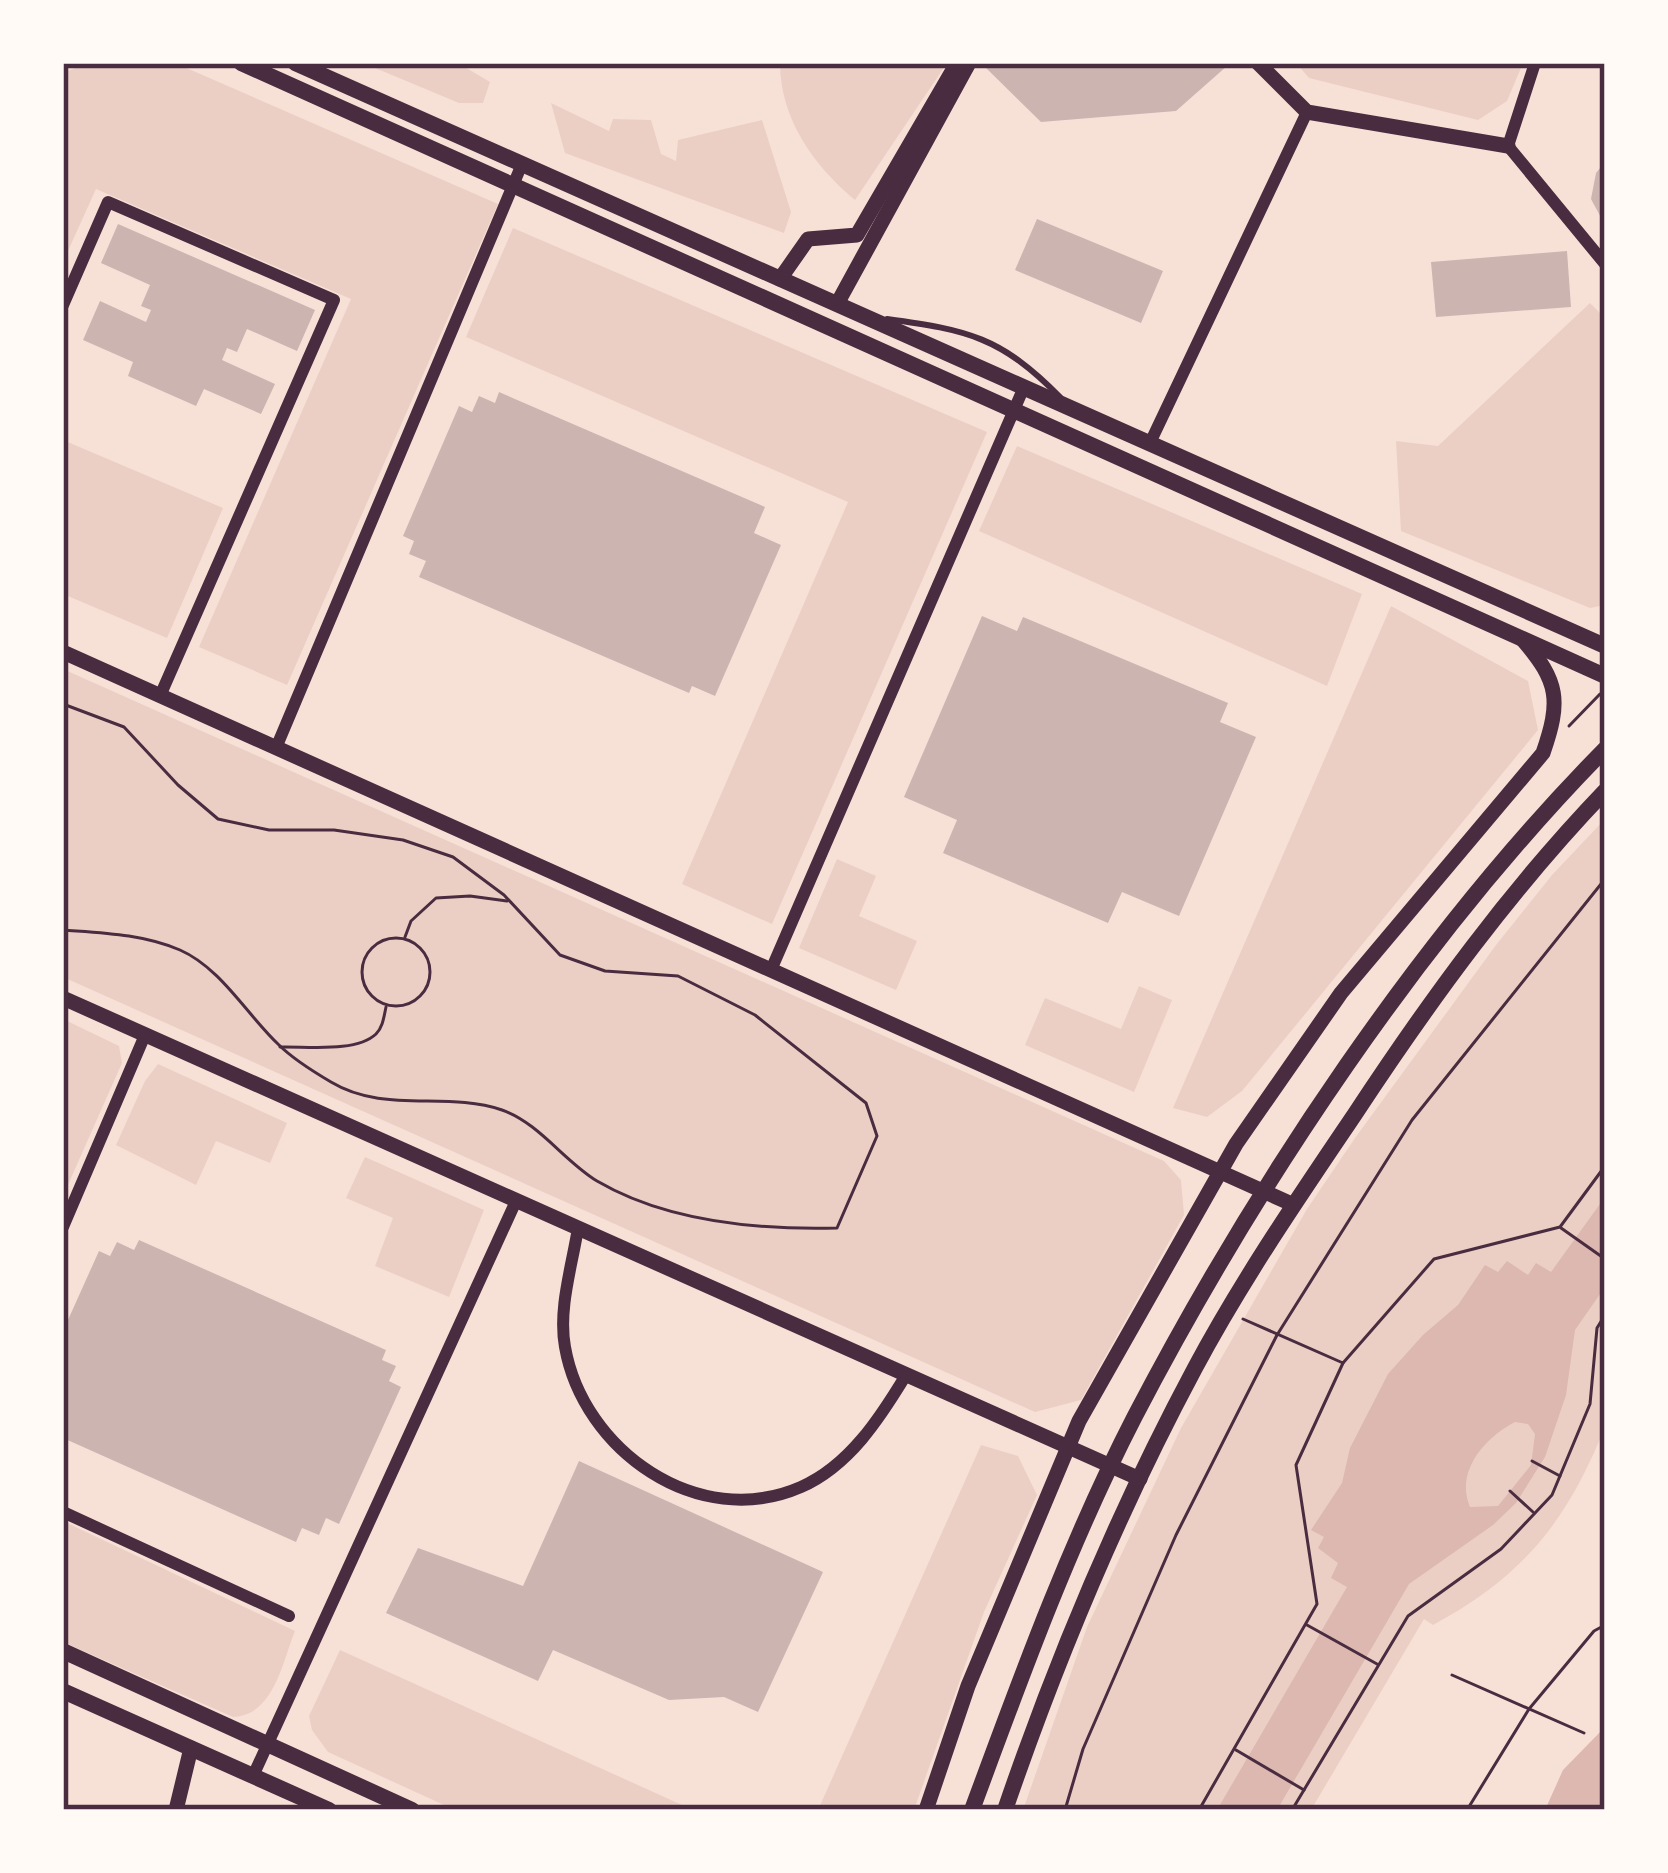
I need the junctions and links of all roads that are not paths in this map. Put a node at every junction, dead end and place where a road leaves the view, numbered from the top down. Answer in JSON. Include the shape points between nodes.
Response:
{"nodes":[{"id":1,"x":241,"y":63,"type":"edge"},
{"id":2,"x":295,"y":63,"type":"edge"},
{"id":3,"x":957,"y":63,"type":"edge"},
{"id":4,"x":969,"y":63,"type":"edge"},
{"id":5,"x":1258,"y":63,"type":"edge"},
{"id":6,"x":1534,"y":63,"type":"edge"},
{"id":7,"x":1307,"y":112,"type":"junction"},
{"id":8,"x":1508,"y":146,"type":"junction"},
{"id":9,"x":522,"y":164,"type":"junction"},
{"id":10,"x":513,"y":185,"type":"junction"},
{"id":11,"x":1605,"y":264,"type":"edge"},
{"id":12,"x":780,"y":279,"type":"junction"},
{"id":13,"x":837,"y":304,"type":"junction"},
{"id":14,"x":63,"y":305,"type":"edge"},
{"id":15,"x":862,"y":316,"type":"junction"},
{"id":16,"x":1024,"y":387,"type":"junction"},
{"id":17,"x":1071,"y":408,"type":"junction"},
{"id":18,"x":1014,"y":410,"type":"junction"},
{"id":19,"x":1150,"y":443,"type":"junction"},
{"id":20,"x":1578,"y":634,"type":"junction"},
{"id":21,"x":1605,"y":636,"type":"edge"},
{"id":22,"x":1521,"y":638,"type":"junction"},
{"id":23,"x":1605,"y":646,"type":"edge"},
{"id":24,"x":63,"y":652,"type":"edge"},
{"id":25,"x":1605,"y":676,"type":"edge"},
{"id":26,"x":160,"y":696,"type":"junction"},
{"id":27,"x":276,"y":748,"type":"junction"},
{"id":28,"x":1605,"y":749,"type":"edge"},
{"id":29,"x":1605,"y":791,"type":"edge"},
{"id":30,"x":770,"y":970,"type":"junction"},
{"id":31,"x":63,"y":998,"type":"edge"},
{"id":32,"x":145,"y":1035,"type":"junction"},
{"id":33,"x":1220,"y":1172,"type":"junction"},
{"id":34,"x":1265,"y":1192,"type":"junction"},
{"id":35,"x":516,"y":1201,"type":"junction"},
{"id":36,"x":1294,"y":1205,"type":"junction"},
{"id":37,"x":63,"y":1227,"type":"edge"},
{"id":38,"x":578,"y":1228,"type":"junction"},
{"id":39,"x":906,"y":1375,"type":"junction"},
{"id":40,"x":1068,"y":1447,"type":"junction"},
{"id":41,"x":1112,"y":1466,"type":"junction"},
{"id":42,"x":1139,"y":1479,"type":"junction"},
{"id":43,"x":63,"y":1512,"type":"edge"},
{"id":44,"x":289,"y":1616,"type":"dead end"},
{"id":45,"x":63,"y":1651,"type":"edge"},
{"id":46,"x":63,"y":1690,"type":"edge"},
{"id":47,"x":268,"y":1743,"type":"junction"},
{"id":48,"x":191,"y":1748,"type":"junction"},
{"id":49,"x":253,"y":1776,"type":"junction"},
{"id":50,"x":176,"y":1810,"type":"edge"},
{"id":51,"x":329,"y":1810,"type":"edge"},
{"id":52,"x":412,"y":1810,"type":"edge"},
{"id":53,"x":926,"y":1810,"type":"edge"},
{"id":54,"x":972,"y":1810,"type":"edge"},
{"id":55,"x":1005,"y":1810,"type":"edge"}],
"edges":[{"from":1,"to":10,"type":"main road"},
{"from":2,"to":9,"type":"main road"},
{"from":3,"to":12,"type":"street","via":[[856,235],[808,239]]},
{"from":4,"to":13,"type":"street"},
{"from":5,"to":7,"type":"street"},
{"from":6,"to":8,"type":"street"},
{"from":7,"to":8,"type":"street"},
{"from":7,"to":19,"type":"street"},
{"from":8,"to":11,"type":"street"},
{"from":9,"to":10,"type":"street"},
{"from":9,"to":12,"type":"main road"},
{"from":10,"to":18,"type":"main road"},
{"from":10,"to":27,"type":"street"},
{"from":12,"to":13,"type":"main road"},
{"from":13,"to":15,"type":"main road"},
{"from":14,"to":26,"type":"street","via":[[108,202],[334,300]]},
{"from":15,"to":16,"type":"main road"},
{"from":15,"to":17,"type":"lane","via":[[955,328],[1022,358]]},
{"from":16,"to":17,"type":"main road"},
{"from":16,"to":18,"type":"street"},
{"from":17,"to":19,"type":"main road"},
{"from":18,"to":22,"type":"main road"},
{"from":18,"to":30,"type":"street"},
{"from":19,"to":20,"type":"main road"},
{"from":20,"to":21,"type":"street"},
{"from":20,"to":23,"type":"main road"},
{"from":22,"to":25,"type":"main road"},
{"from":22,"to":33,"type":"street","via":[[1547,669],[1556,698],[1543,753],[1341,993]]},
{"from":24,"to":26,"type":"street"},
{"from":26,"to":27,"type":"street"},
{"from":27,"to":30,"type":"street"},
{"from":28,"to":34,"type":"main road","via":[[1418,970]]},
{"from":29,"to":36,"type":"main road","via":[[1540,858]]},
{"from":30,"to":33,"type":"street"},
{"from":31,"to":32,"type":"street"},
{"from":32,"to":35,"type":"street"},
{"from":32,"to":37,"type":"street"},
{"from":33,"to":34,"type":"street"},
{"from":33,"to":40,"type":"street"},
{"from":34,"to":36,"type":"street"},
{"from":34,"to":41,"type":"main road"},
{"from":35,"to":38,"type":"street"},
{"from":35,"to":47,"type":"street"},
{"from":36,"to":42,"type":"main road"},
{"from":38,"to":39,"type":"street"},
{"from":38,"to":39,"type":"street","via":[[563,1312],[565,1348],[588,1412],[623,1455],[679,1487],[723,1498],[802,1487],[875,1426]]},
{"from":39,"to":40,"type":"street"},
{"from":40,"to":41,"type":"street"},
{"from":40,"to":53,"type":"street","via":[[968,1686]]},
{"from":41,"to":42,"type":"street"},
{"from":41,"to":54,"type":"main road"},
{"from":42,"to":55,"type":"main road","via":[[1084,1597]]},
{"from":43,"to":44,"type":"street"},
{"from":45,"to":47,"type":"main road"},
{"from":46,"to":48,"type":"main road"},
{"from":47,"to":49,"type":"street"},
{"from":47,"to":52,"type":"main road"},
{"from":48,"to":49,"type":"main road"},
{"from":48,"to":50,"type":"street"},
{"from":49,"to":51,"type":"main road"}]}
